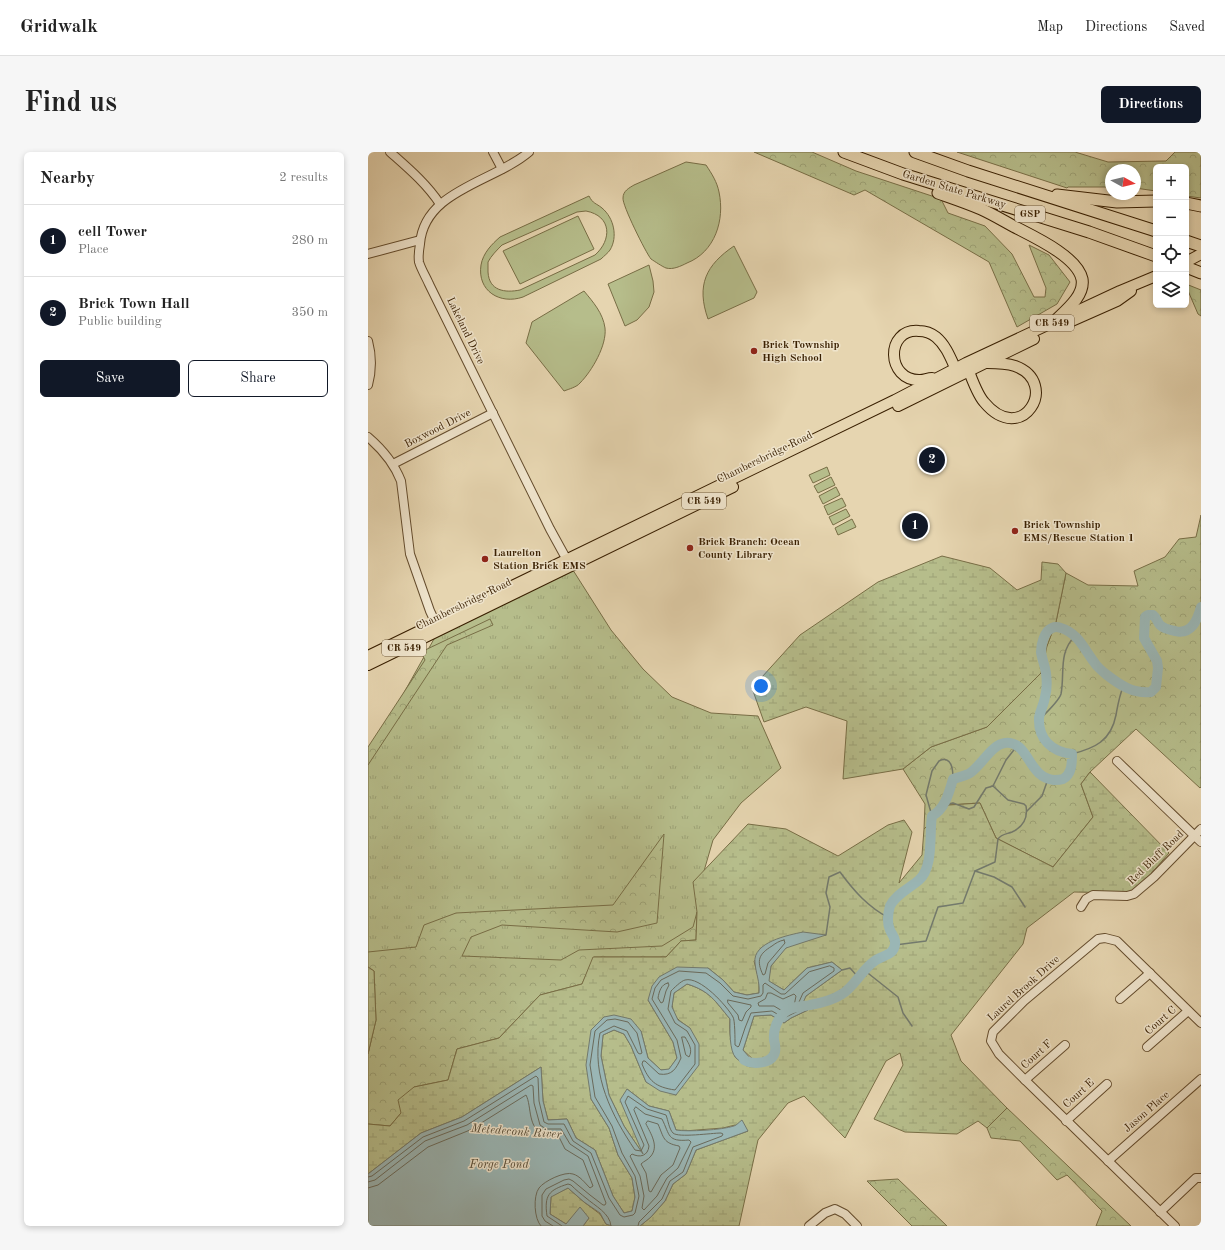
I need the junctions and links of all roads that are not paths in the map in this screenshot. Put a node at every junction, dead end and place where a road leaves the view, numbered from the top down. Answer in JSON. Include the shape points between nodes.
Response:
{"nodes":[{"id":1,"x":390,"y":152,"type":"edge"},
{"id":2,"x":493,"y":152,"type":"edge"},
{"id":3,"x":529,"y":152,"type":"edge"},
{"id":4,"x":844,"y":152,"type":"edge"},
{"id":5,"x":915,"y":152,"type":"edge"},
{"id":6,"x":502,"y":169,"type":"junction"},
{"id":7,"x":903,"y":174,"type":"junction"},
{"id":8,"x":1030,"y":192,"type":"junction"},
{"id":9,"x":1153,"y":201,"type":"edge"},
{"id":10,"x":440,"y":204,"type":"junction"},
{"id":11,"x":1189,"y":204,"type":"edge"},
{"id":12,"x":1201,"y":206,"type":"edge"},
{"id":13,"x":1153,"y":230,"type":"edge"},
{"id":14,"x":420,"y":240,"type":"junction"},
{"id":15,"x":368,"y":254,"type":"edge"},
{"id":16,"x":1201,"y":254,"type":"edge"},
{"id":17,"x":1153,"y":255,"type":"edge"},
{"id":18,"x":1189,"y":260,"type":"edge"},
{"id":19,"x":1153,"y":278,"type":"edge"},
{"id":20,"x":1054,"y":322,"type":"junction"},
{"id":21,"x":368,"y":340,"type":"edge"},
{"id":22,"x":987,"y":362,"type":"junction"},
{"id":23,"x":967,"y":367,"type":"junction"},
{"id":24,"x":957,"y":373,"type":"junction"},
{"id":25,"x":942,"y":376,"type":"junction"},
{"id":26,"x":368,"y":385,"type":"edge"},
{"id":27,"x":493,"y":413,"type":"junction"},
{"id":28,"x":368,"y":437,"type":"edge"},
{"id":29,"x":393,"y":464,"type":"junction"},
{"id":30,"x":567,"y":560,"type":"junction"},
{"id":31,"x":438,"y":627,"type":"junction"},
{"id":32,"x":368,"y":656,"type":"edge"},
{"id":33,"x":368,"y":664,"type":"edge"},
{"id":34,"x":1117,"y":761,"type":"dead end"},
{"id":35,"x":1201,"y":829,"type":"edge"},
{"id":36,"x":1195,"y":836,"type":"junction"},
{"id":37,"x":1201,"y":842,"type":"edge"},
{"id":38,"x":1081,"y":907,"type":"dead end"},
{"id":39,"x":1150,"y":973,"type":"junction"},
{"id":40,"x":1120,"y":999,"type":"dead end"},
{"id":41,"x":1188,"y":1011,"type":"junction"},
{"id":42,"x":1201,"y":1023,"type":"edge"},
{"id":43,"x":1064,"y":1045,"type":"dead end"},
{"id":44,"x":1147,"y":1047,"type":"dead end"},
{"id":45,"x":1201,"y":1079,"type":"edge"},
{"id":46,"x":1025,"y":1080,"type":"junction"},
{"id":47,"x":1107,"y":1084,"type":"dead end"},
{"id":48,"x":1066,"y":1121,"type":"junction"},
{"id":49,"x":1108,"y":1161,"type":"junction"},
{"id":50,"x":1201,"y":1178,"type":"edge"},
{"id":51,"x":1160,"y":1212,"type":"junction"},
{"id":52,"x":809,"y":1226,"type":"edge"},
{"id":53,"x":857,"y":1226,"type":"edge"},
{"id":54,"x":1174,"y":1226,"type":"edge"}],
"edges":[{"from":1,"to":10,"type":"street","via":[[420,178]]},
{"from":2,"to":6,"type":"street"},
{"from":3,"to":6,"type":"street","name":"Lakeland Drive"},
{"from":4,"to":7,"type":"highway","name":"Garden State Parkway","number":"GSP"},
{"from":5,"to":8,"type":"highway","name":"Garden State Parkway","number":"GSP"},
{"from":6,"to":10,"type":"street","name":"Lakeland Drive"},
{"from":7,"to":17,"type":"highway","name":"Garden State Parkway","number":"GSP","via":[[1089,232]]},
{"from":7,"to":20,"type":"highway","via":[[913,183],[981,209],[1051,246],[1068,259],[1082,279],[1080,290],[1074,302]]},
{"from":8,"to":9,"type":"highway","via":[[1117,202]]},
{"from":8,"to":13,"type":"highway","name":"Garden State Parkway","number":"GSP"},
{"from":10,"to":14,"type":"street","name":"Lakeland Drive","via":[[423,225]]},
{"from":11,"to":12,"type":"highway"},
{"from":14,"to":15,"type":"street"},
{"from":14,"to":27,"type":"street","name":"Lakeland Drive","via":[[420,264]]},
{"from":16,"to":18,"type":"main road"},
{"from":19,"to":20,"type":"main road","name":"Chambersbridge Road","number":"CR 549"},
{"from":19,"to":22,"type":"main road","name":"Chambersbridge Road","number":"CR 549","via":[[1116,300]]},
{"from":20,"to":23,"type":"main road","name":"Chambersbridge Road","number":"CR 549"},
{"from":21,"to":26,"type":"street","via":[[371,353]]},
{"from":22,"to":23,"type":"main road","name":"Chambersbridge Road","number":"CR 549"},
{"from":22,"to":23,"type":"main road","via":[[1013,365],[1025,372],[1033,381],[1035,400],[1025,415],[1015,418],[1003,417],[993,411],[984,402]]},
{"from":23,"to":24,"type":"main road","name":"Chambersbridge Road","number":"CR 549"},
{"from":24,"to":25,"type":"main road","name":"Chambersbridge Road","number":"CR 549"},
{"from":24,"to":25,"type":"main road","via":[[945,347],[931,334],[916,331],[904,334],[900,338],[893,357],[894,363],[905,376],[916,380]]},
{"from":24,"to":31,"type":"main road","name":"Chambersbridge Road","number":"CR 549"},
{"from":25,"to":30,"type":"main road","name":"Chambersbridge Road","number":"CR 549"},
{"from":27,"to":29,"type":"street","name":"Boxwood Drive"},
{"from":27,"to":30,"type":"street","name":"Lakeland Drive"},
{"from":28,"to":29,"type":"street"},
{"from":29,"to":31,"type":"street","via":[[403,491],[410,554]]},
{"from":30,"to":31,"type":"main road","name":"Chambersbridge Road","number":"CR 549"},
{"from":31,"to":32,"type":"main road","name":"Chambersbridge Road","number":"CR 549"},
{"from":31,"to":33,"type":"main road","name":"Chambersbridge Road","number":"CR 549"},
{"from":34,"to":36,"type":"street"},
{"from":35,"to":36,"type":"street","name":"Red Bluff Road"},
{"from":36,"to":37,"type":"street"},
{"from":36,"to":38,"type":"street","name":"Red Bluff Road","via":[[1134,894],[1092,894]]},
{"from":39,"to":40,"type":"street"},
{"from":39,"to":41,"type":"street","name":"Laurel Brook Drive"},
{"from":39,"to":46,"type":"street","name":"Laurel Brook Drive","via":[[1117,941],[1102,938],[1030,996],[993,1032],[991,1041],[999,1054]]},
{"from":41,"to":42,"type":"street","name":"Laurel Brook Drive"},
{"from":41,"to":44,"type":"street","name":"Court C"},
{"from":43,"to":46,"type":"street","name":"Court F"},
{"from":45,"to":49,"type":"street","name":"Jason Place"},
{"from":46,"to":48,"type":"street","name":"Laurel Brook Drive"},
{"from":47,"to":48,"type":"street","name":"Court E"},
{"from":48,"to":49,"type":"street","name":"Laurel Brook Drive"},
{"from":49,"to":51,"type":"street","name":"Laurel Brook Drive"},
{"from":50,"to":51,"type":"street","via":[[1196,1178]]},
{"from":51,"to":54,"type":"street","name":"Laurel Brook Drive"},
{"from":52,"to":53,"type":"street","via":[[825,1213],[836,1209]]}]}
